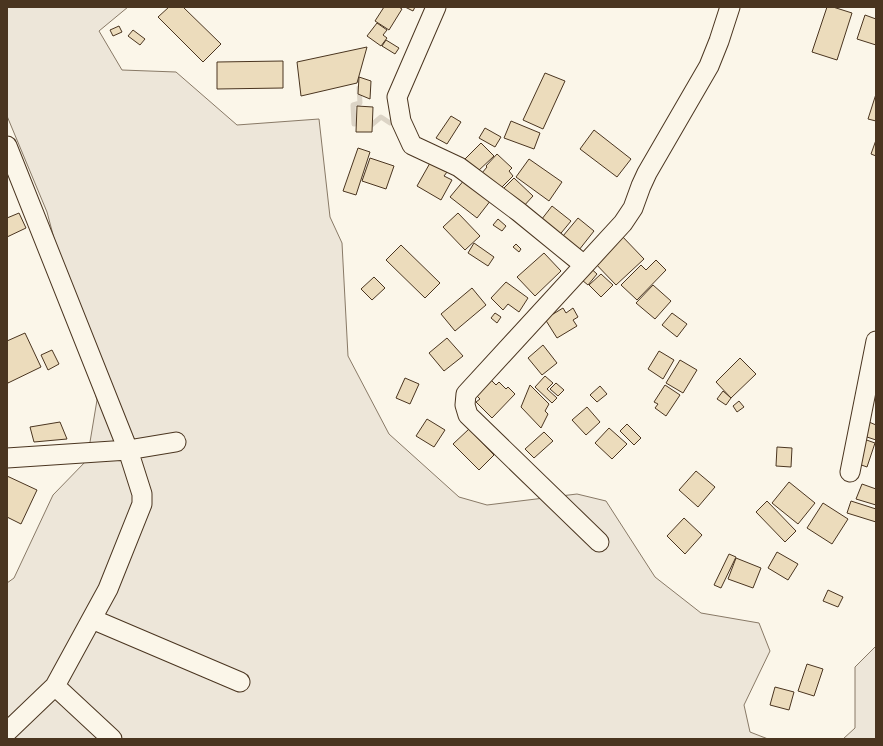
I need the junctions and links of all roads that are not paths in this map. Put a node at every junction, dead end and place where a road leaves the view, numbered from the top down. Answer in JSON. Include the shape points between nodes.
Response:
{"nodes":[{"id":1,"x":436,"y":7,"type":"edge"},
{"id":2,"x":730,"y":7,"type":"edge"},
{"id":3,"x":7,"y":146,"type":"edge"},
{"id":4,"x":584,"y":265,"type":"junction"},
{"id":5,"x":876,"y":341,"type":"edge"},
{"id":6,"x":873,"y":367,"type":"edge"},
{"id":7,"x":176,"y":442,"type":"dead end"},
{"id":8,"x":128,"y":450,"type":"junction"},
{"id":9,"x":7,"y":458,"type":"edge"},
{"id":10,"x":850,"y":472,"type":"dead end"},
{"id":11,"x":599,"y":542,"type":"dead end"},
{"id":12,"x":92,"y":619,"type":"junction"},
{"id":13,"x":240,"y":682,"type":"dead end"},
{"id":14,"x":55,"y":686,"type":"junction"},
{"id":15,"x":7,"y":732,"type":"edge"},
{"id":16,"x":112,"y":739,"type":"edge"}],
"edges":[{"from":1,"to":4,"type":"street","via":[[397,96],[401,121],[412,145],[458,167]]},
{"from":2,"to":4,"type":"street","via":[[709,66],[647,173],[633,208],[623,223]]},
{"from":3,"to":8,"type":"street"},
{"from":4,"to":11,"type":"street","via":[[466,394],[466,405],[468,415]]},
{"from":5,"to":6,"type":"street"},
{"from":6,"to":10,"type":"street"},
{"from":7,"to":8,"type":"street"},
{"from":8,"to":9,"type":"street"},
{"from":8,"to":12,"type":"street","via":[[142,494],[142,504],[108,589]]},
{"from":12,"to":13,"type":"street"},
{"from":12,"to":14,"type":"street"},
{"from":14,"to":15,"type":"street"},
{"from":14,"to":16,"type":"street"}]}
